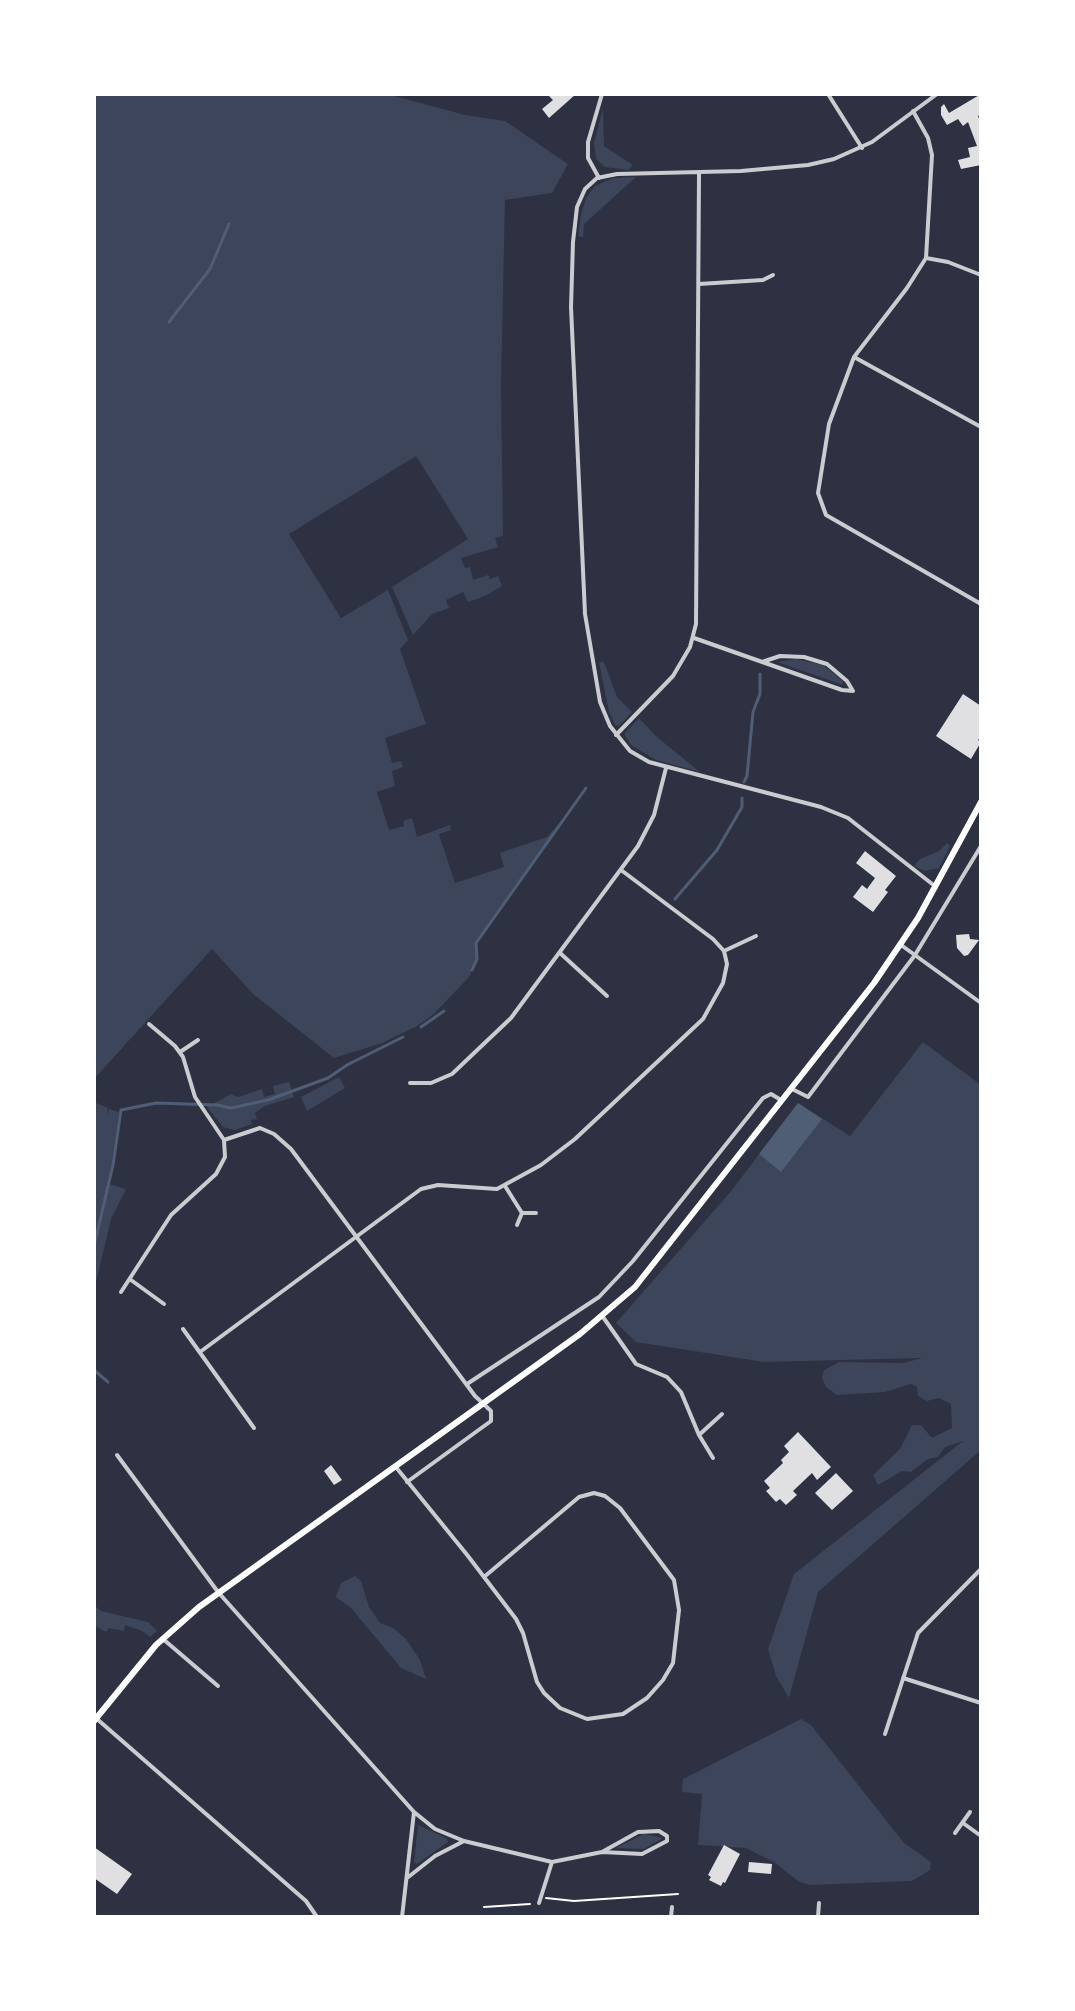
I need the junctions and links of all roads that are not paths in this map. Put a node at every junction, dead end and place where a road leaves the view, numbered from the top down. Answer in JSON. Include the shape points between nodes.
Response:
{"nodes":[{"id":1,"x":602,"y":94,"type":"edge"},
{"id":2,"x":828,"y":94,"type":"edge"},
{"id":3,"x":937,"y":94,"type":"edge"},
{"id":4,"x":913,"y":111,"type":"junction"},
{"id":5,"x":862,"y":148,"type":"junction"},
{"id":6,"x":699,"y":173,"type":"junction"},
{"id":7,"x":599,"y":178,"type":"junction"},
{"id":8,"x":926,"y":258,"type":"junction"},
{"id":9,"x":773,"y":275,"type":"dead end"},
{"id":10,"x":981,"y":275,"type":"edge"},
{"id":11,"x":699,"y":284,"type":"junction"},
{"id":12,"x":854,"y":357,"type":"junction"},
{"id":13,"x":981,"y":427,"type":"edge"},
{"id":14,"x":981,"y":604,"type":"edge"},
{"id":15,"x":693,"y":638,"type":"junction"},
{"id":16,"x":762,"y":662,"type":"junction"},
{"id":17,"x":616,"y":735,"type":"junction"},
{"id":18,"x":666,"y":768,"type":"junction"},
{"id":19,"x":981,"y":802,"type":"edge"},
{"id":20,"x":981,"y":846,"type":"edge"},
{"id":21,"x":621,"y":870,"type":"junction"},
{"id":22,"x":936,"y":887,"type":"junction"},
{"id":23,"x":756,"y":936,"type":"dead end"},
{"id":24,"x":901,"y":945,"type":"junction"},
{"id":25,"x":724,"y":951,"type":"junction"},
{"id":26,"x":560,"y":953,"type":"junction"},
{"id":27,"x":915,"y":955,"type":"junction"},
{"id":28,"x":607,"y":996,"type":"dead end"},
{"id":29,"x":981,"y":1003,"type":"edge"},
{"id":30,"x":149,"y":1024,"type":"dead end"},
{"id":31,"x":198,"y":1040,"type":"dead end"},
{"id":32,"x":179,"y":1052,"type":"junction"},
{"id":33,"x":410,"y":1083,"type":"dead end"},
{"id":34,"x":792,"y":1089,"type":"junction"},
{"id":35,"x":782,"y":1101,"type":"junction"},
{"id":36,"x":224,"y":1140,"type":"junction"},
{"id":37,"x":505,"y":1186,"type":"junction"},
{"id":38,"x":522,"y":1213,"type":"junction"},
{"id":39,"x":536,"y":1213,"type":"dead end"},
{"id":40,"x":517,"y":1225,"type":"dead end"},
{"id":41,"x":356,"y":1237,"type":"junction"},
{"id":42,"x":131,"y":1280,"type":"junction"},
{"id":43,"x":121,"y":1292,"type":"dead end"},
{"id":44,"x":164,"y":1304,"type":"dead end"},
{"id":45,"x":603,"y":1317,"type":"junction"},
{"id":46,"x":183,"y":1329,"type":"dead end"},
{"id":47,"x":200,"y":1352,"type":"junction"},
{"id":48,"x":467,"y":1384,"type":"junction"},
{"id":49,"x":483,"y":1404,"type":"junction"},
{"id":50,"x":722,"y":1414,"type":"dead end"},
{"id":51,"x":254,"y":1428,"type":"dead end"},
{"id":52,"x":699,"y":1435,"type":"junction"},
{"id":53,"x":117,"y":1455,"type":"dead end"},
{"id":54,"x":713,"y":1458,"type":"dead end"},
{"id":55,"x":395,"y":1466,"type":"junction"},
{"id":56,"x":407,"y":1482,"type":"junction"},
{"id":57,"x":981,"y":1569,"type":"edge"},
{"id":58,"x":484,"y":1577,"type":"junction"},
{"id":59,"x":218,"y":1592,"type":"junction"},
{"id":60,"x":163,"y":1639,"type":"junction"},
{"id":61,"x":903,"y":1678,"type":"junction"},
{"id":62,"x":218,"y":1686,"type":"dead end"},
{"id":63,"x":981,"y":1703,"type":"edge"},
{"id":64,"x":95,"y":1720,"type":"edge"},
{"id":65,"x":885,"y":1734,"type":"dead end"},
{"id":66,"x":414,"y":1812,"type":"junction"},
{"id":67,"x":970,"y":1812,"type":"dead end"},
{"id":68,"x":963,"y":1823,"type":"junction"},
{"id":69,"x":955,"y":1833,"type":"dead end"},
{"id":70,"x":981,"y":1836,"type":"edge"},
{"id":71,"x":464,"y":1841,"type":"junction"},
{"id":72,"x":602,"y":1852,"type":"junction"},
{"id":73,"x":552,"y":1862,"type":"junction"},
{"id":74,"x":407,"y":1878,"type":"junction"},
{"id":75,"x":540,"y":1900,"type":"road end"},
{"id":76,"x":819,"y":1903,"type":"dead end"},
{"id":77,"x":672,"y":1907,"type":"dead end"},
{"id":78,"x":317,"y":1917,"type":"edge"},
{"id":79,"x":402,"y":1917,"type":"edge"},
{"id":80,"x":671,"y":1917,"type":"edge"},
{"id":81,"x":818,"y":1917,"type":"edge"}],
"edges":[{"from":1,"to":7,"type":"street","via":[[588,142],[588,158]]},
{"from":2,"to":5,"type":"street"},
{"from":3,"to":4,"type":"street"},
{"from":4,"to":5,"type":"street"},
{"from":4,"to":8,"type":"street","via":[[931,148]]},
{"from":5,"to":6,"type":"street","via":[[808,165]]},
{"from":6,"to":7,"type":"street"},
{"from":6,"to":11,"type":"street"},
{"from":7,"to":17,"type":"street","via":[[585,189],[576,213],[572,359],[585,614],[600,702]]},
{"from":8,"to":10,"type":"street"},
{"from":8,"to":12,"type":"street"},
{"from":9,"to":11,"type":"street"},
{"from":11,"to":15,"type":"street","via":[[698,598]]},
{"from":12,"to":13,"type":"street"},
{"from":12,"to":14,"type":"street","via":[[823,451],[818,493],[826,515]]},
{"from":15,"to":16,"type":"street"},
{"from":15,"to":17,"type":"street","via":[[673,676]]},
{"from":16,"to":16,"type":"street","via":[[780,656],[815,660],[827,664],[853,691]]},
{"from":17,"to":18,"type":"street","via":[[635,755]]},
{"from":18,"to":21,"type":"street","via":[[647,831]]},
{"from":18,"to":22,"type":"street","via":[[837,813]]},
{"from":19,"to":22,"type":"main road"},
{"from":20,"to":27,"type":"street"},
{"from":21,"to":25,"type":"street"},
{"from":21,"to":26,"type":"street"},
{"from":22,"to":24,"type":"main road"},
{"from":23,"to":25,"type":"street"},
{"from":24,"to":27,"type":"street"},
{"from":24,"to":34,"type":"main road"},
{"from":25,"to":37,"type":"street","via":[[723,983],[699,1024],[575,1139]]},
{"from":26,"to":28,"type":"street"},
{"from":26,"to":33,"type":"street","via":[[506,1024],[458,1069],[439,1081]]},
{"from":27,"to":29,"type":"street"},
{"from":27,"to":34,"type":"street","via":[[808,1097]]},
{"from":30,"to":32,"type":"street"},
{"from":31,"to":32,"type":"street"},
{"from":32,"to":36,"type":"street","via":[[195,1097]]},
{"from":34,"to":35,"type":"main road"},
{"from":35,"to":45,"type":"main road","via":[[652,1269]]},
{"from":35,"to":48,"type":"street","via":[[771,1094],[763,1098],[599,1297]]},
{"from":36,"to":41,"type":"street","via":[[255,1129],[282,1140]]},
{"from":36,"to":42,"type":"street","via":[[220,1169],[171,1215]]},
{"from":37,"to":38,"type":"street"},
{"from":37,"to":41,"type":"street","via":[[426,1187]]},
{"from":38,"to":39,"type":"street"},
{"from":38,"to":40,"type":"street"},
{"from":41,"to":47,"type":"street"},
{"from":41,"to":48,"type":"street"},
{"from":42,"to":43,"type":"street"},
{"from":42,"to":44,"type":"street"},
{"from":45,"to":49,"type":"main road"},
{"from":45,"to":52,"type":"street","via":[[636,1364],[667,1377],[681,1392]]},
{"from":46,"to":47,"type":"street"},
{"from":47,"to":51,"type":"street"},
{"from":48,"to":49,"type":"street"},
{"from":49,"to":55,"type":"main road"},
{"from":49,"to":56,"type":"street","via":[[491,1411],[491,1421]]},
{"from":50,"to":52,"type":"street"},
{"from":52,"to":54,"type":"street"},
{"from":53,"to":59,"type":"street"},
{"from":55,"to":56,"type":"street"},
{"from":55,"to":59,"type":"main road"},
{"from":56,"to":58,"type":"street"},
{"from":57,"to":61,"type":"street","via":[[918,1633]]},
{"from":58,"to":58,"type":"street","via":[[579,1497],[605,1496],[674,1580],[679,1610],[673,1663],[657,1688],[630,1712],[595,1719],[574,1716],[544,1693],[520,1627]]},
{"from":59,"to":60,"type":"main road"},
{"from":59,"to":66,"type":"street"},
{"from":60,"to":62,"type":"street"},
{"from":60,"to":64,"type":"main road"},
{"from":61,"to":63,"type":"street"},
{"from":61,"to":65,"type":"street"},
{"from":64,"to":78,"type":"street","via":[[306,1901]]},
{"from":66,"to":71,"type":"street","via":[[435,1829]]},
{"from":66,"to":74,"type":"street"},
{"from":67,"to":68,"type":"street"},
{"from":68,"to":69,"type":"street"},
{"from":68,"to":70,"type":"street"},
{"from":71,"to":73,"type":"street"},
{"from":71,"to":74,"type":"street"},
{"from":72,"to":72,"type":"street","via":[[638,1832],[667,1836],[667,1841],[642,1854]]},
{"from":72,"to":73,"type":"street"},
{"from":73,"to":75,"type":"street"},
{"from":74,"to":79,"type":"street"},
{"from":76,"to":81,"type":"street"},
{"from":77,"to":80,"type":"street"}]}
